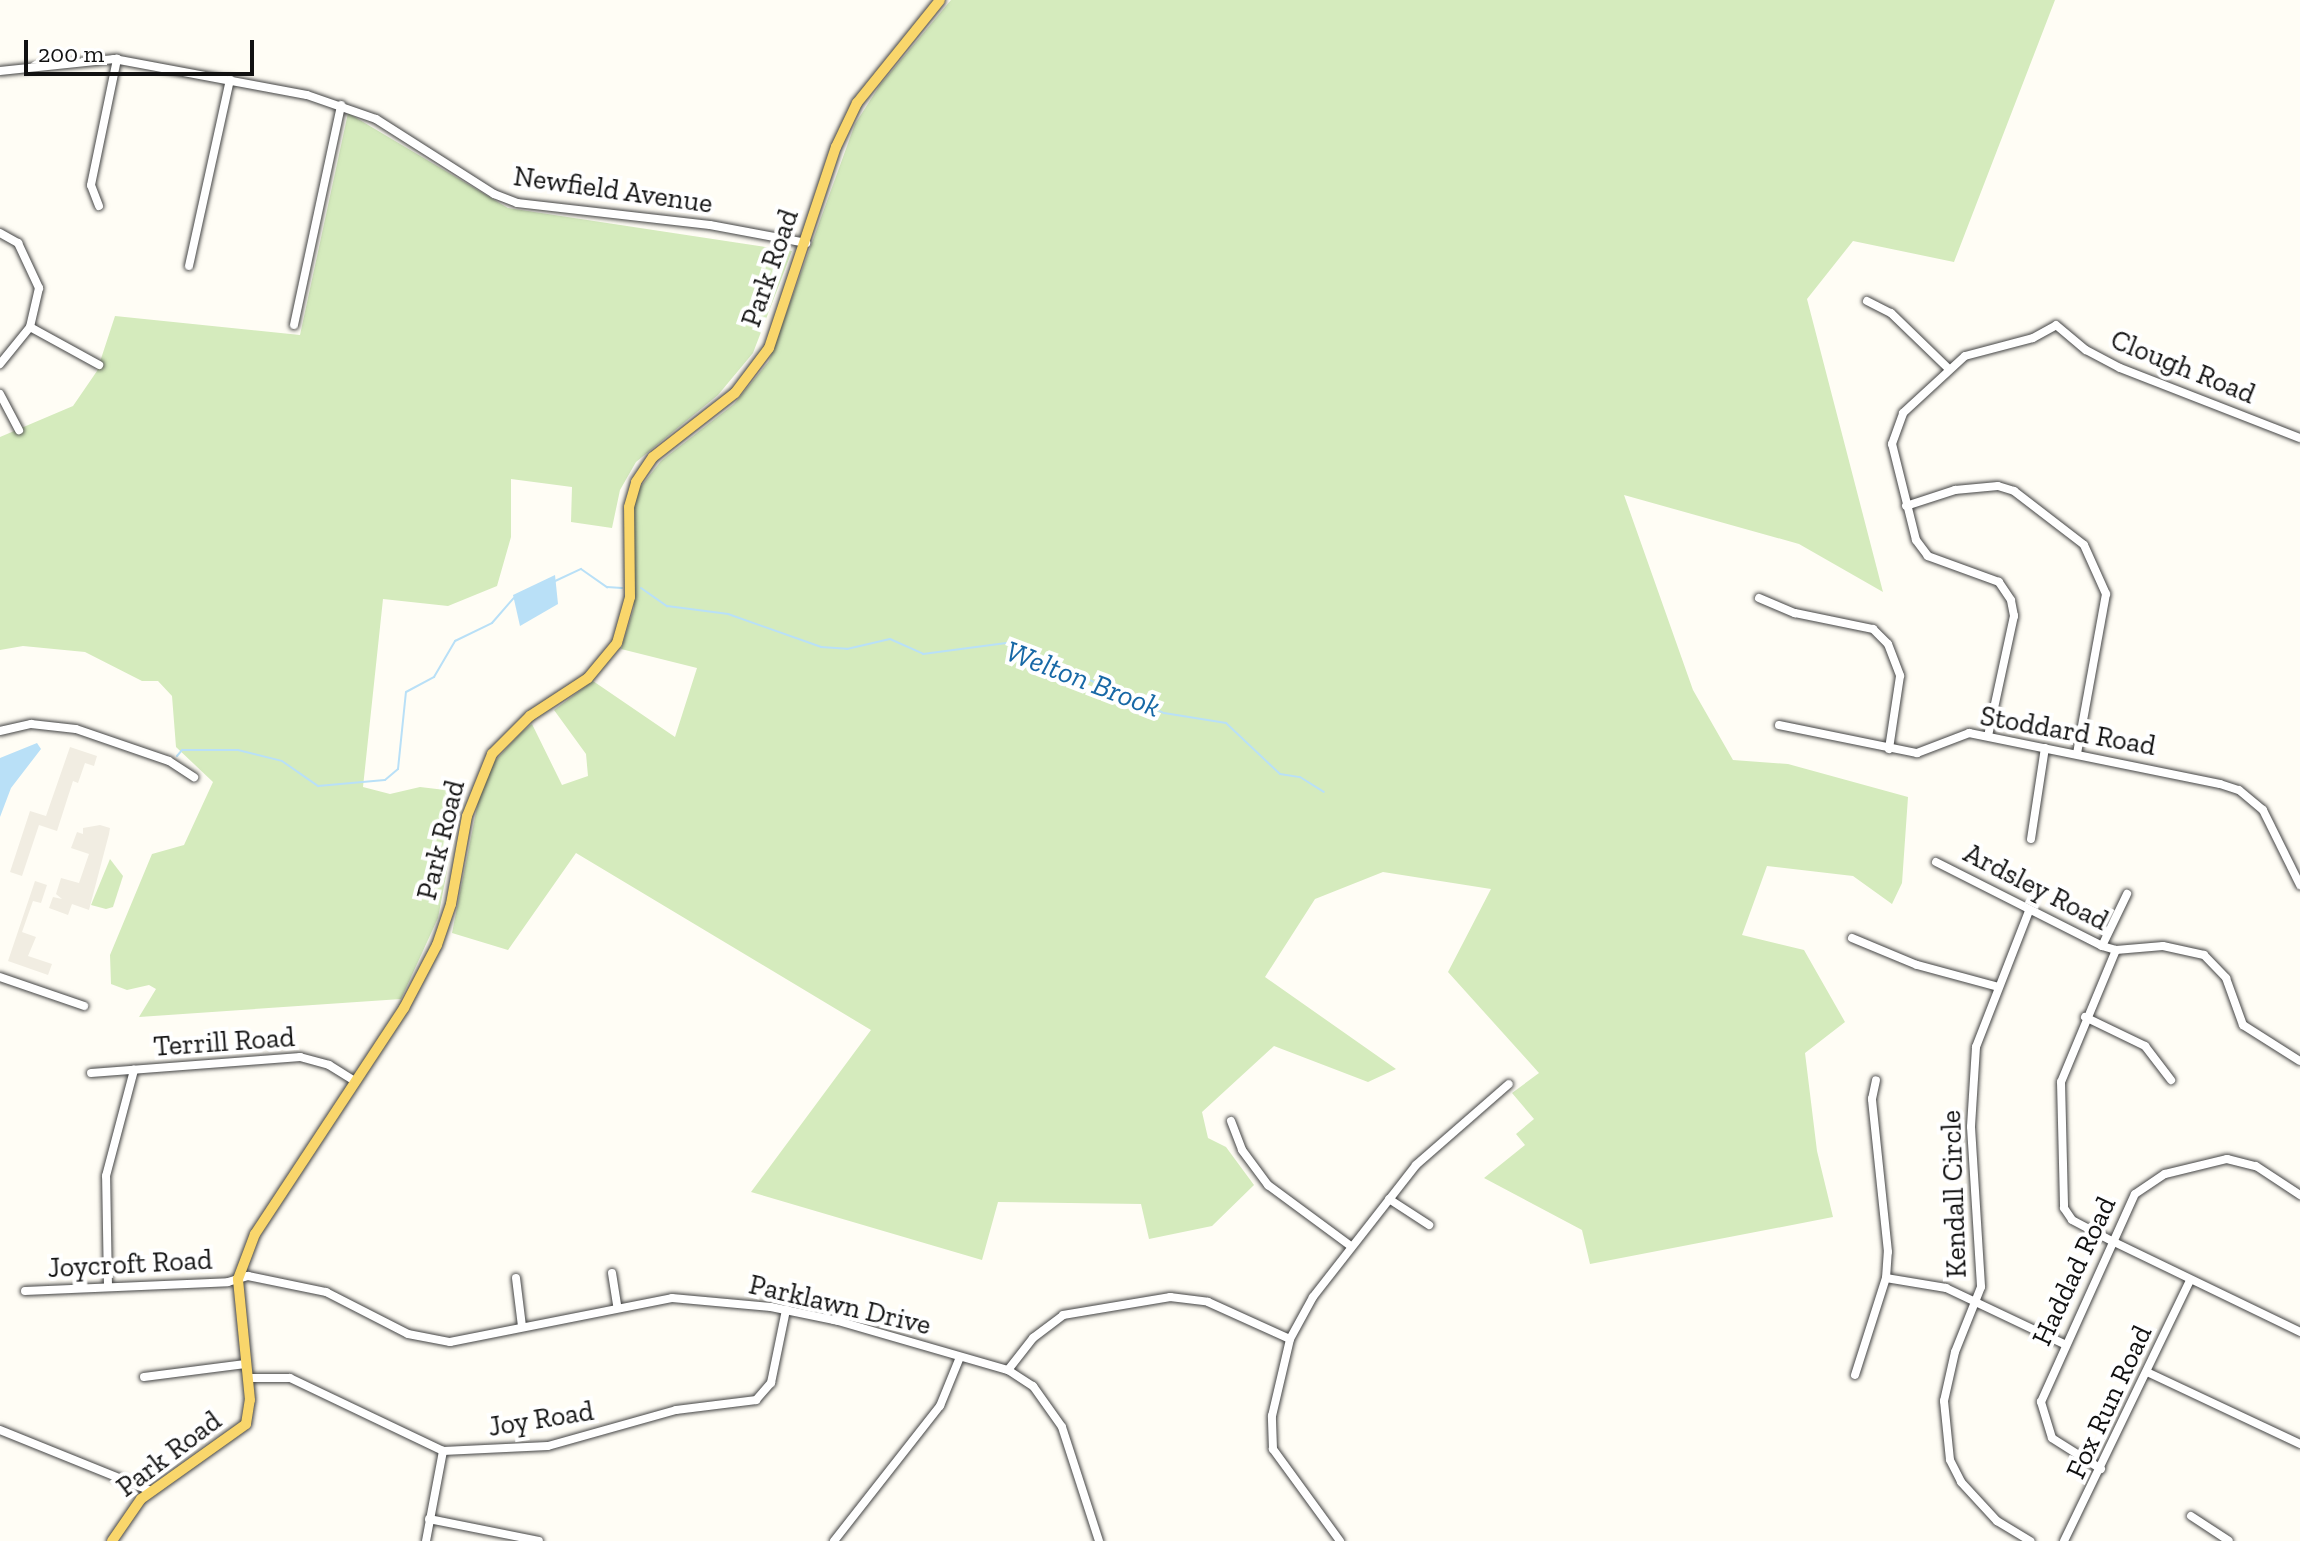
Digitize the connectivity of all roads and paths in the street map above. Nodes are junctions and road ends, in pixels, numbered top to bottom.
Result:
1 (940, 0) edge
2 (117, 59) junction
3 (0, 71) edge
4 (230, 79) junction
5 (341, 105) junction
6 (99, 206) dead end
7 (0, 233) edge
8 (806, 243) junction
9 (189, 266) dead end
10 (1867, 301) dead end
11 (294, 325) dead end
12 (30, 327) junction
13 (0, 364) edge
14 (99, 365) dead end
15 (1949, 369) junction
16 (0, 394) edge
17 (19, 430) dead end
18 (2300, 438) edge
19 (1906, 506) junction
20 (1759, 598) dead end
21 (1779, 725) dead end
22 (0, 731) edge
23 (1988, 736) junction
24 (2045, 748) junction
25 (1889, 749) junction
26 (2077, 753) junction
27 (194, 777) dead end
28 (2031, 839) dead end
29 (1936, 862) dead end
30 (2300, 885) edge
31 (2127, 894) dead end
32 (2029, 911) junction
33 (1852, 938) dead end
34 (2102, 946) junction
35 (2116, 950) junction
36 (0, 977) edge
37 (1995, 986) junction
38 (84, 1006) dead end
39 (2085, 1017) junction
40 (2300, 1047) edge
41 (2297, 1059) edge
42 (134, 1070) junction
43 (91, 1073) dead end
44 (1876, 1080) dead end
45 (2171, 1080) dead end
46 (355, 1081) junction
47 (1509, 1084) dead end
48 (1231, 1121) dead end
49 (2300, 1195) edge
50 (1389, 1199) junction
51 (1429, 1225) dead end
52 (2112, 1241) junction
53 (1352, 1247) junction
54 (612, 1273) dead end
55 (516, 1278) dead end
56 (1886, 1278) junction
57 (238, 1279) junction
58 (2190, 1280) junction
59 (108, 1286) junction
60 (25, 1291) dead end
61 (1977, 1300) junction
62 (617, 1306) junction
63 (786, 1310) junction
64 (522, 1326) junction
65 (2300, 1332) edge
66 (1290, 1339) junction
67 (2064, 1344) junction
68 (960, 1357) junction
69 (245, 1364) junction
70 (1008, 1370) junction
71 (2147, 1372) junction
72 (1855, 1375) dead end
73 (144, 1377) dead end
74 (248, 1378) junction
75 (0, 1430) edge
76 (2300, 1444) edge
77 (443, 1451) junction
78 (2101, 1469) junction
79 (151, 1491) junction
80 (2191, 1516) dead end
81 (429, 1519) junction
82 (112, 1541) edge
83 (426, 1541) edge
84 (539, 1541) edge
85 (834, 1541) edge
86 (1099, 1541) edge
87 (1340, 1541) edge
88 (2030, 1541) edge
89 (2064, 1541) edge
90 (2229, 1541) edge

1 - 8 main road, Park Road
2 - 3 street, Newfield Avenue
2 - 4 street, Newfield Avenue
2 - 6 street
4 - 5 street, Newfield Avenue
4 - 9 street
5 - 8 street, Newfield Avenue
5 - 11 street
7 - 12 street
8 - 46 main road, Park Road
10 - 15 street
12 - 13 street
12 - 14 street
15 - 18 street, Clough Road
15 - 19 street
16 - 17 street
19 - 23 street
19 - 26 street
20 - 25 street
21 - 25 street, Stoddard Road
22 - 27 street
23 - 24 street, Stoddard Road
23 - 25 street, Stoddard Road
24 - 26 street, Stoddard Road
24 - 28 street
26 - 30 street, Stoddard Road
29 - 32 street, Ardsley Road
31 - 34 street
32 - 34 street, Ardsley Road
32 - 37 street, Kendall Circle
33 - 37 street
34 - 35 street, Ardsley Road
35 - 39 street
35 - 41 street, Ardsley Road
36 - 38 street
37 - 61 street, Kendall Circle
39 - 45 street
39 - 52 street
40 - 41 street
42 - 43 street, Terrill Road
42 - 46 street, Terrill Road
42 - 59 street
44 - 56 street
46 - 57 main road, Park Road
47 - 50 street
48 - 53 street
49 - 52 street, Haddad Road
50 - 51 street
50 - 53 street
52 - 58 street
52 - 67 street, Haddad Road
53 - 66 street
54 - 62 street
55 - 64 street
56 - 61 street
56 - 72 street
57 - 59 street, Joycroft Road
57 - 64 street, Parklawn Drive
57 - 69 main road, Park Road
58 - 65 street
58 - 71 street, Fox Run Road
59 - 60 street, Joycroft Road
61 - 67 street
61 - 88 street, Kendall Circle
62 - 63 street, Parklawn Drive
62 - 64 street, Parklawn Drive
63 - 68 street, Parklawn Drive
63 - 77 street, Joy Road
66 - 70 street
66 - 87 street
67 - 78 street, Haddad Road
68 - 70 street, Parklawn Drive
68 - 85 street
69 - 73 street
69 - 74 main road, Park Road
70 - 86 street, Parklawn Drive
71 - 76 street
71 - 78 street, Fox Run Road
74 - 77 street, Joy Road
74 - 79 main road, Park Road
75 - 79 street
77 - 81 street
78 - 89 street, Fox Run Road
79 - 82 main road, Park Road
80 - 90 street
81 - 83 street
81 - 84 street

